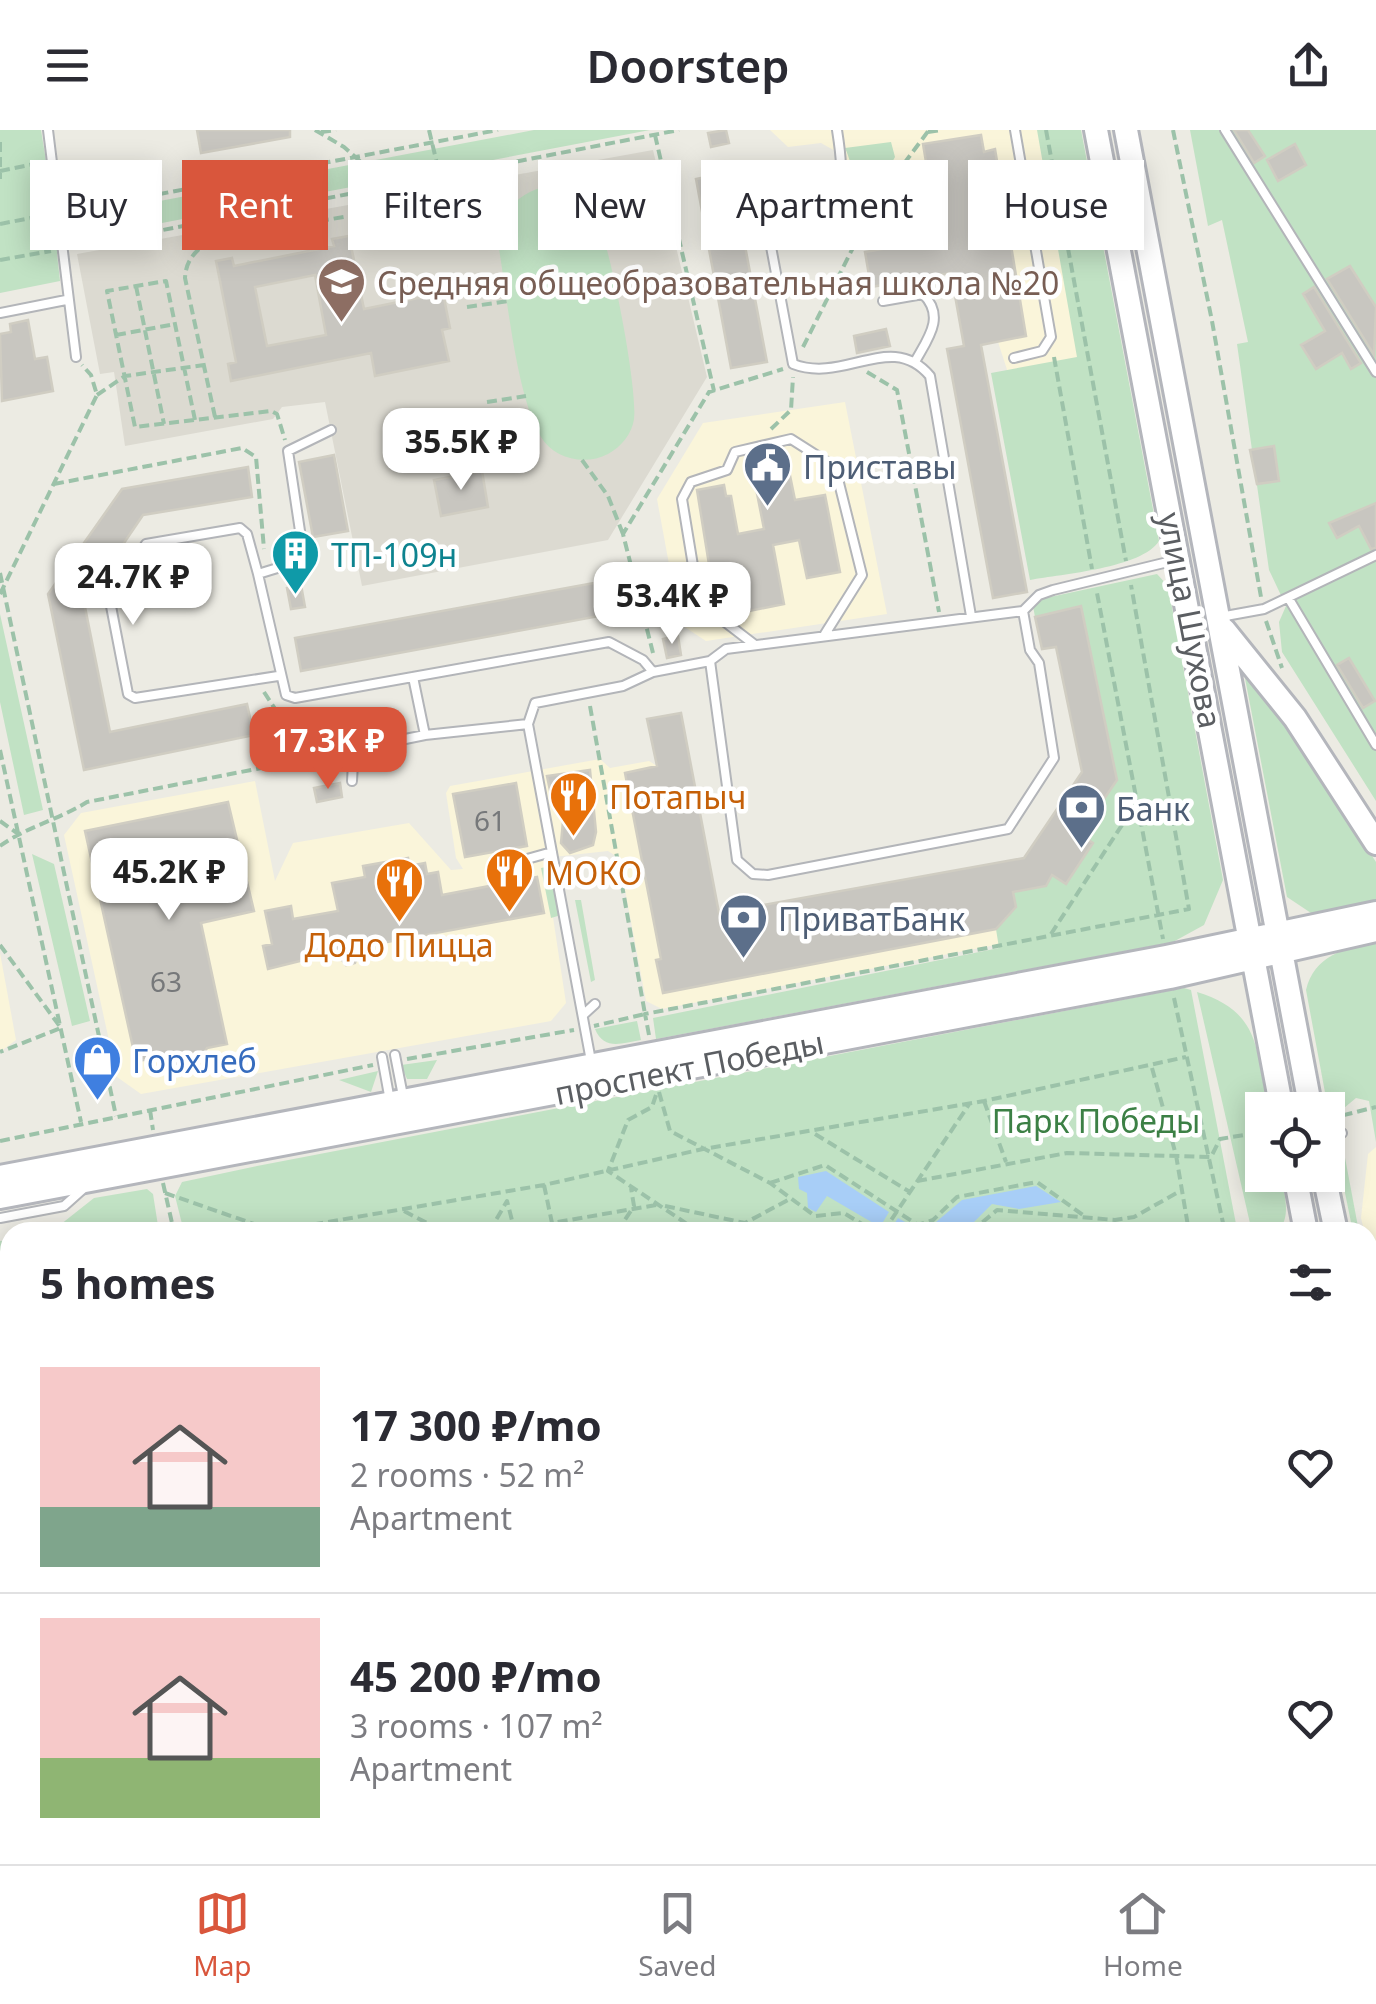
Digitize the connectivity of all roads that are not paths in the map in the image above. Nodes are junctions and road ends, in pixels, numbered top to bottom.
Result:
1 (48, 130) edge
2 (837, 130) edge
3 (1016, 130) edge
4 (1096, 130) edge
5 (1126, 130) edge
6 (1225, 130) edge
7 (66, 300) junction
8 (883, 301) dead end
9 (0, 314) edge
10 (76, 357) road end
11 (1014, 358) dead end
12 (916, 360) junction
13 (1376, 372) edge
14 (330, 430) dead end
15 (1209, 555) junction
16 (1376, 555) edge
17 (1180, 559) junction
18 (261, 573) junction
19 (1289, 599) junction
20 (1023, 610) junction
21 (971, 616) junction
22 (1192, 620) junction
23 (1220, 621) junction
24 (825, 634) junction
25 (755, 645) junction
26 (710, 662) junction
27 (653, 672) junction
28 (278, 676) junction
29 (413, 678) junction
30 (528, 724) junction
31 (424, 734) junction
32 (1376, 745) edge
33 (352, 780) dead end
34 (1376, 842) edge
35 (552, 852) junction
36 (527, 859) dead end
37 (1376, 913) edge
38 (1376, 930) edge
39 (1280, 942) junction
40 (1252, 948) junction
41 (1168, 967) junction
42 (596, 1004) dead end
43 (582, 1015) junction
44 (395, 1058) road end
45 (382, 1060) road end
46 (592, 1066) junction
47 (1279, 1092) edge
48 (1308, 1092) edge
49 (397, 1102) junction
50 (0, 1176) edge
51 (94, 1180) junction
52 (1298, 1192) edge
53 (1328, 1192) edge
54 (0, 1197) edge
55 (0, 1218) edge
56 (1304, 1222) edge
57 (1334, 1222) edge

1 - 7 lane
2 - 12 lane
3 - 11 lane
4 - 17 main road, улица Шухова
5 - 15 main road, улица Шухова
6 - 13 lane
7 - 9 lane
7 - 10 lane
8 - 12 lane
12 - 21 lane
14 - 18 lane
15 - 17 main road
15 - 23 main road, улица Шухова
16 - 19 lane
17 - 20 lane
17 - 22 main road, улица Шухова
18 - 28 lane
18 - 28 lane
19 - 23 lane
19 - 32 lane
20 - 21 lane
20 - 26 lane
21 - 24 lane
22 - 23 main road
22 - 40 main road, улица Шухова
23 - 34 main road
23 - 39 main road, улица Шухова
24 - 25 lane
24 - 25 lane
25 - 26 lane
26 - 27 lane
27 - 29 lane
27 - 30 lane
28 - 29 lane
29 - 31 lane
30 - 31 lane
30 - 35 lane
31 - 33 lane
35 - 36 lane
35 - 43 lane
37 - 39 main road, проспект Победы
38 - 39 main road, проспект Победы
39 - 40 main road, проспект Победы
39 - 48 main road, улица Шухова
40 - 41 main road, проспект Победы
40 - 47 main road, улица Шухова
41 - 46 main road, проспект Победы
41 - 51 main road, проспект Победы
42 - 43 lane
43 - 46 lane
44 - 49 lane
45 - 49 lane
46 - 49 main road, проспект Победы
49 - 50 main road, проспект Победы
51 - 54 main road, проспект Победы
51 - 55 lane
52 - 56 main road
53 - 57 main road

